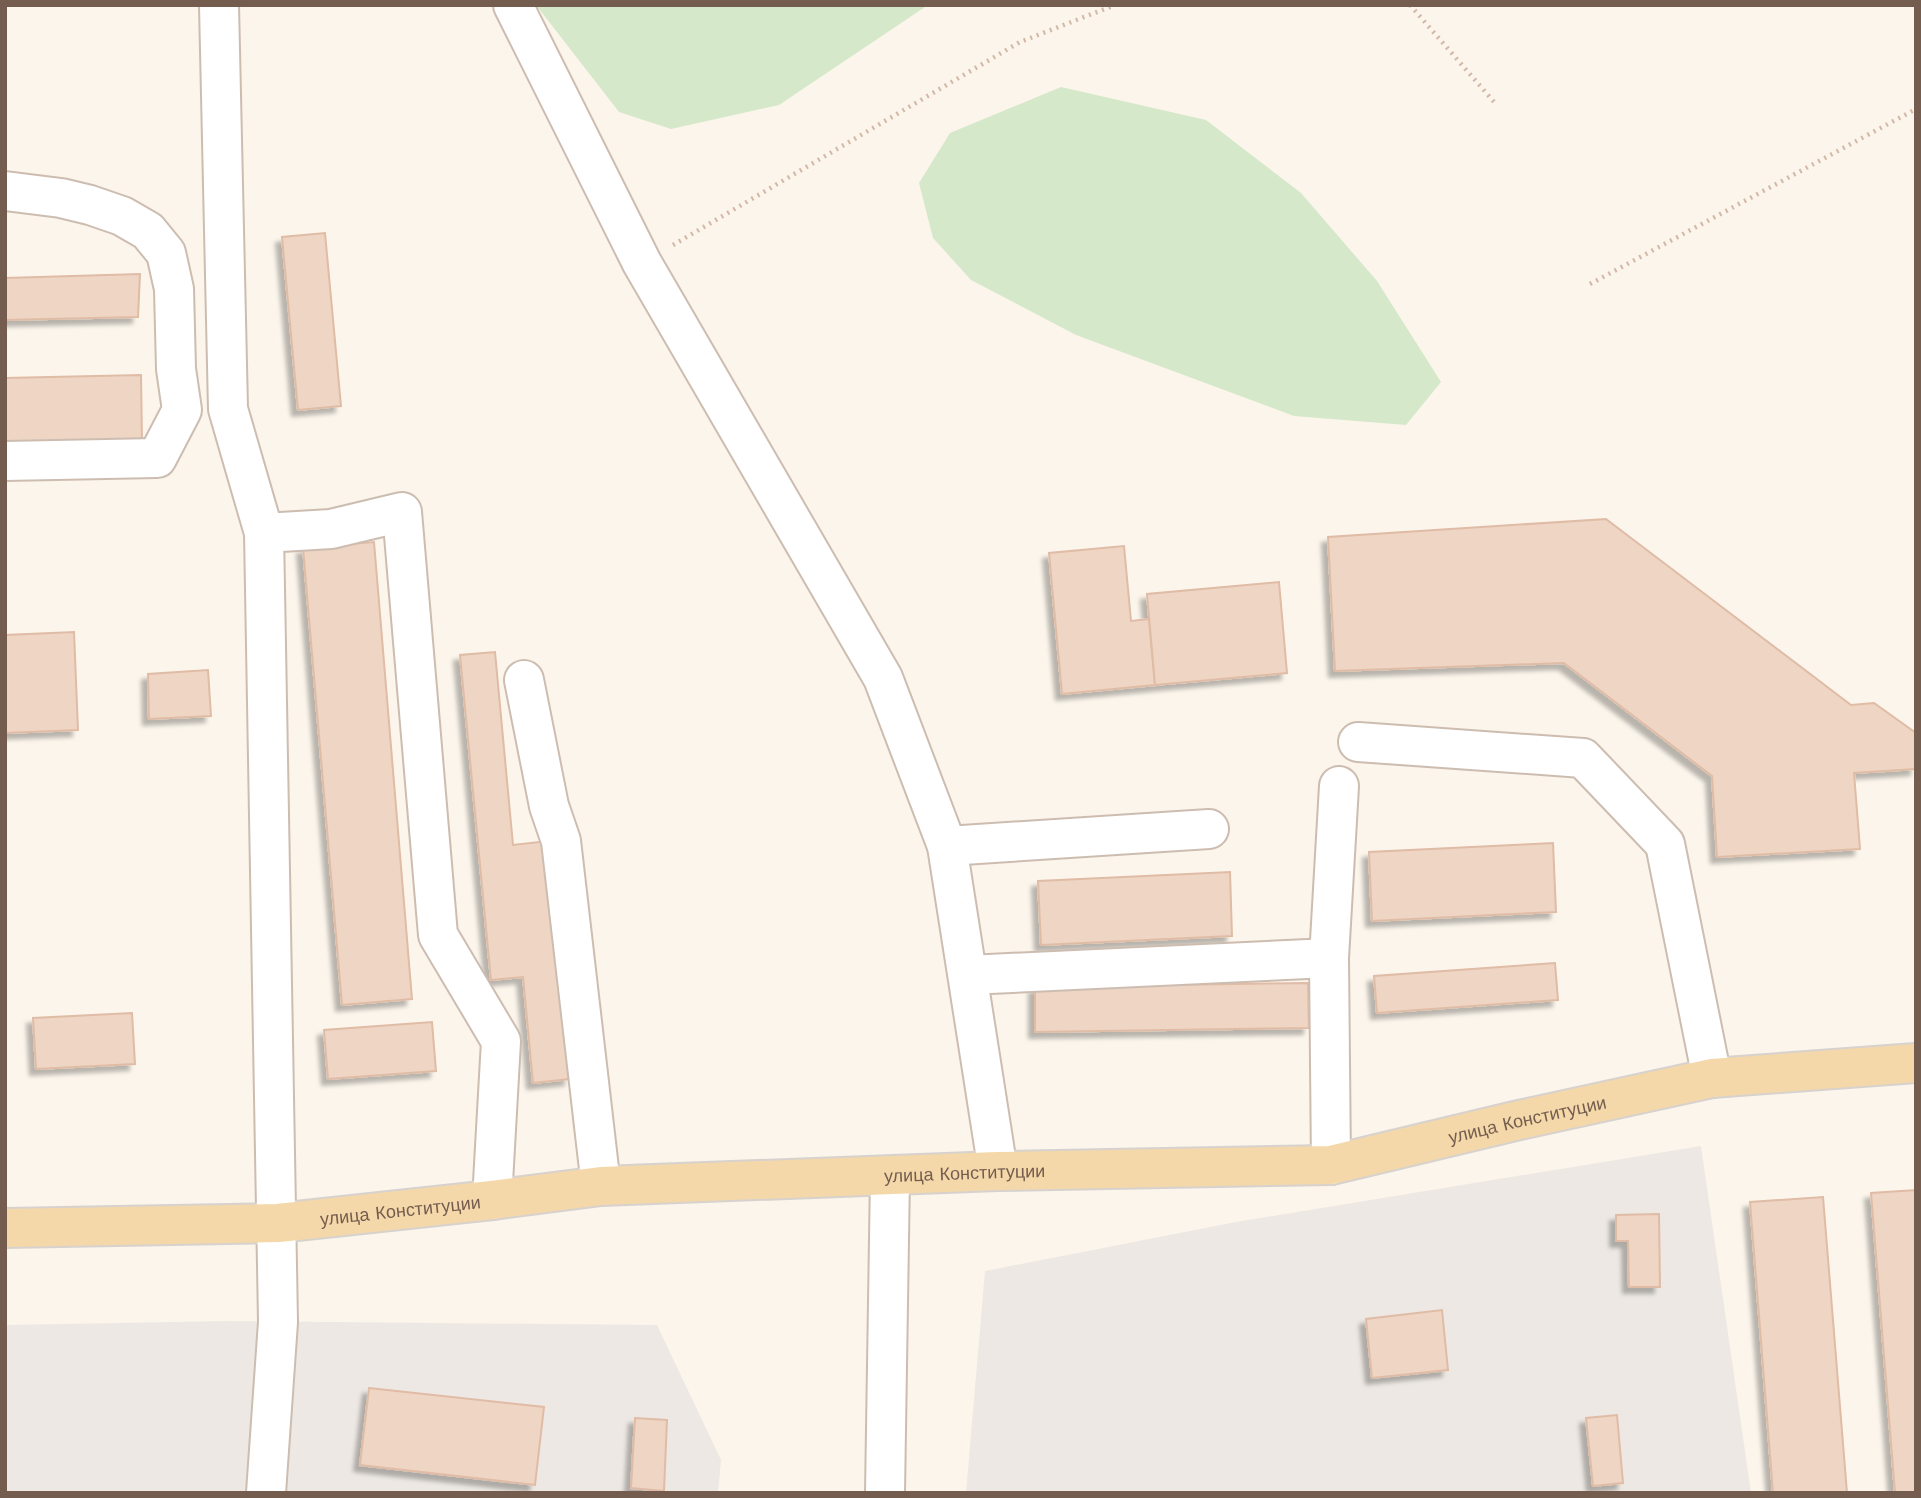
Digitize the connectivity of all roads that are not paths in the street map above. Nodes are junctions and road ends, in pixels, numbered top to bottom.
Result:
1 (219, 5) edge
2 (513, 5) edge
3 (5, 191) edge
4 (228, 408) junction
5 (182, 410) junction
6 (5, 461) edge
7 (264, 533) junction
8 (524, 680) dead end
9 (1358, 742) dead end
10 (1339, 786) dead end
11 (1209, 829) dead end
12 (947, 846) junction
13 (1329, 958) junction
14 (968, 975) junction
15 (1916, 1063) edge
16 (1712, 1078) junction
17 (1331, 1165) junction
18 (998, 1171) junction
19 (890, 1176) junction
20 (601, 1185) junction
21 (492, 1200) junction
22 (278, 1223) junction
23 (5, 1228) edge
24 (266, 1493) edge
25 (885, 1493) edge

1 - 4 street
2 - 12 street
3 - 5 street
4 - 5 street
4 - 7 street
5 - 6 street
7 - 21 street
7 - 22 street
8 - 20 street
9 - 16 street
10 - 13 street
11 - 12 street
12 - 14 street
13 - 14 street
13 - 17 street
14 - 18 street
15 - 16 main road, улица Конституции
16 - 17 main road, улица Конституции
17 - 18 main road, улица Конституции
18 - 19 main road, улица Конституции
19 - 20 main road, улица Конституции
19 - 25 street
20 - 21 main road, улица Конституции
21 - 22 main road, улица Конституции
22 - 23 main road, улица Конституции
22 - 24 street

